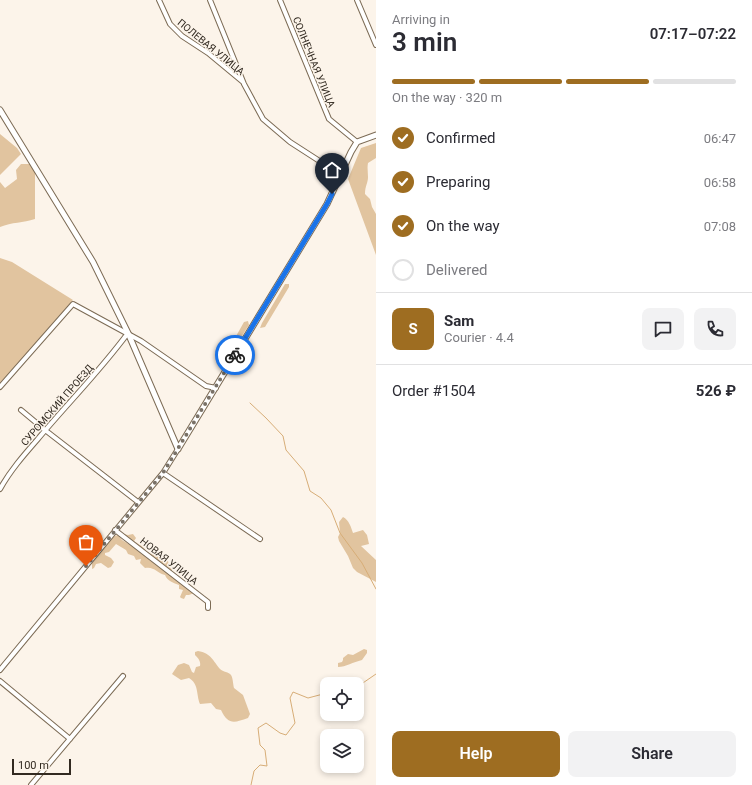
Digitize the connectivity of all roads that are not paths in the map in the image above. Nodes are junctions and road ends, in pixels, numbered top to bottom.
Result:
1 (159, 0) edge
2 (210, 0) edge
3 (280, 0) edge
4 (357, 0) edge
5 (376, 45) edge
6 (244, 84) junction
7 (0, 110) edge
8 (376, 135) edge
9 (357, 142) junction
10 (344, 170) junction
11 (128, 333) junction
12 (0, 387) edge
13 (216, 388) junction
14 (21, 410) dead end
15 (45, 430) junction
16 (178, 449) junction
17 (163, 473) junction
18 (0, 489) edge
19 (138, 502) junction
20 (115, 530) junction
21 (260, 538) dead end
22 (208, 608) dead end
23 (0, 670) edge
24 (123, 676) dead end
25 (0, 681) edge
26 (70, 739) junction
27 (31, 785) edge

1 - 6 street, ПОЛЕВАЯ УЛИЦА
2 - 6 street
3 - 9 street, СОЛНЕЧНАЯ УЛИЦА
4 - 5 street
6 - 10 street
7 - 11 street
8 - 9 street
9 - 10 street
10 - 13 street
11 - 12 street
11 - 13 street
11 - 15 street, СУРОМСКИЙ ПРОЕЗД
11 - 16 street
13 - 16 street
14 - 15 street
15 - 18 street, СУРОМСКИЙ ПРОЕЗД
15 - 19 street
16 - 17 street
17 - 19 street
17 - 21 street
19 - 20 street
20 - 22 street, НОВАЯ УЛИЦА
20 - 23 street
24 - 26 street
25 - 26 street
26 - 27 street

